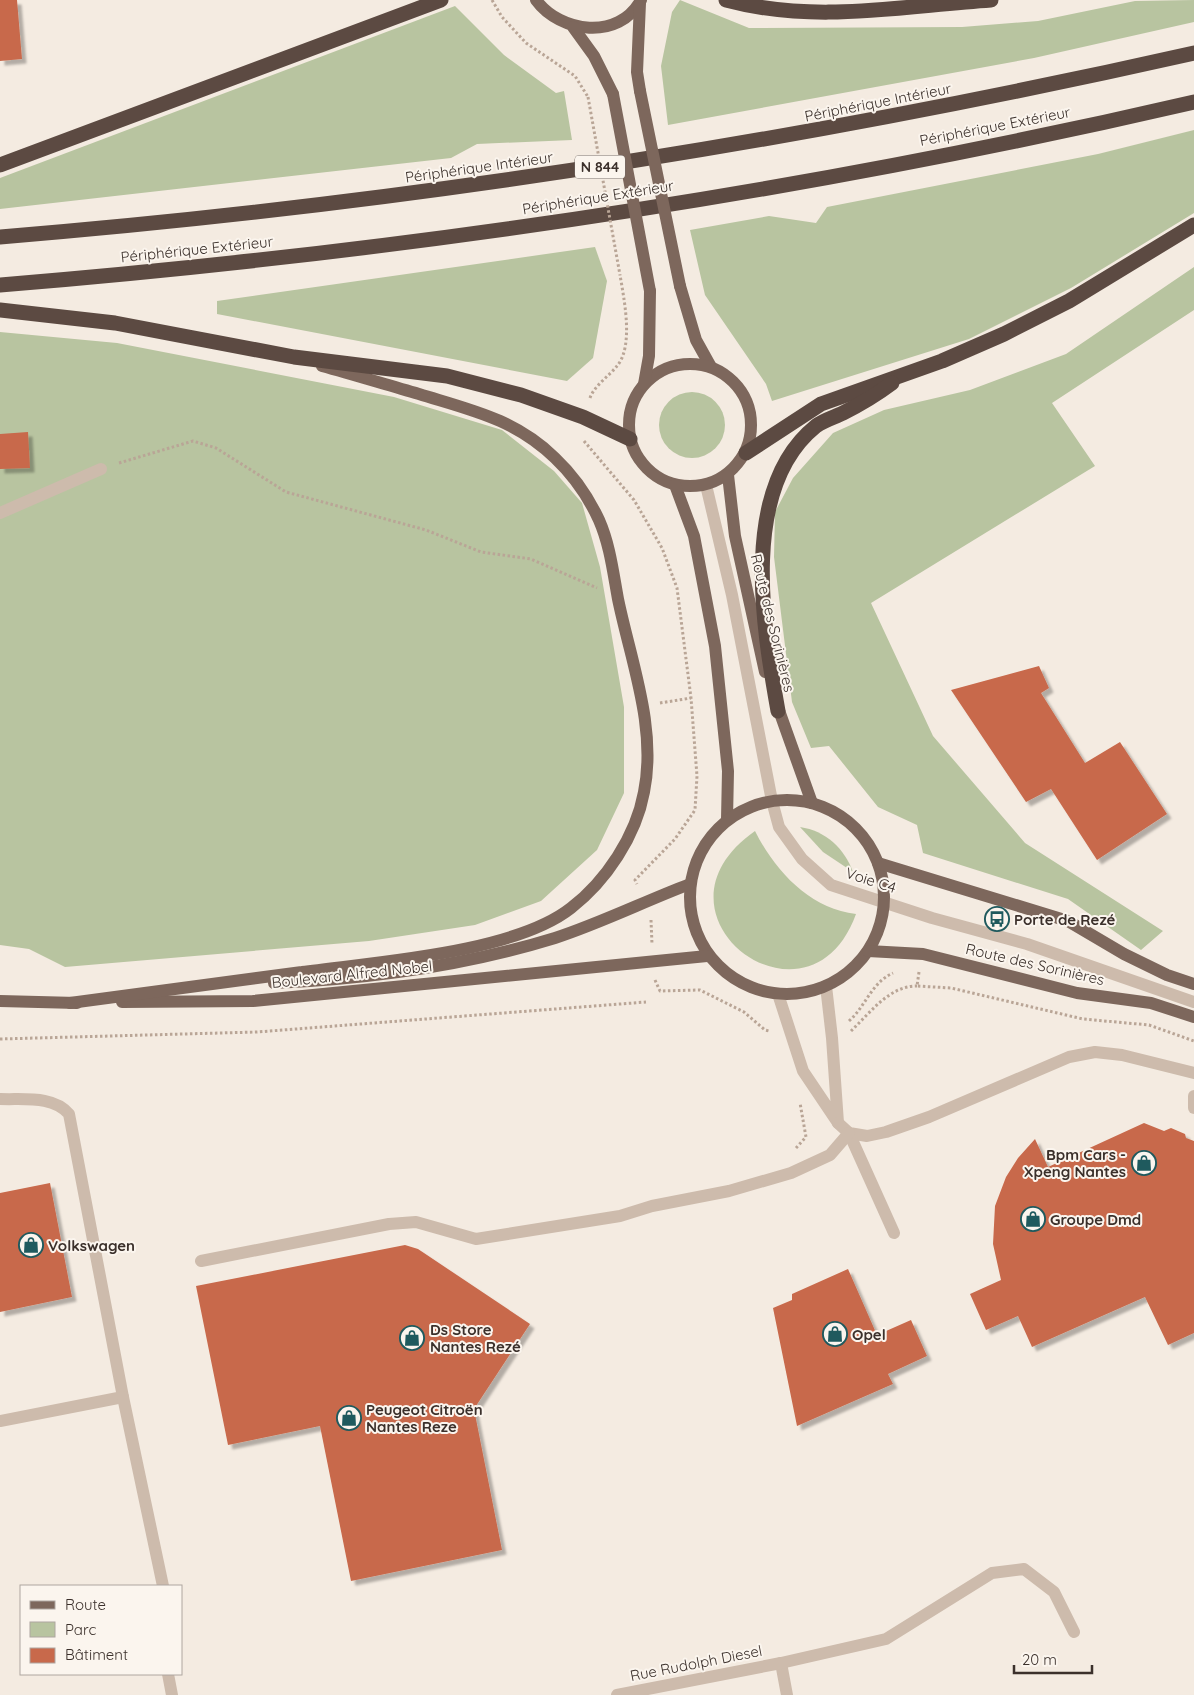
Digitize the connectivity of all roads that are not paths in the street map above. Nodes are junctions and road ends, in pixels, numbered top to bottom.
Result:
1 (441, 0) edge
2 (536, 0) edge
3 (726, 0) edge
4 (991, 0) edge
5 (962, 1) edge
6 (640, 2) edge
7 (573, 27) junction
8 (1194, 54) edge
9 (1194, 102) edge
10 (0, 165) edge
11 (1194, 225) edge
12 (0, 237) edge
13 (0, 285) edge
14 (0, 310) edge
15 (294, 357) junction
16 (711, 367) junction
17 (899, 377) junction
18 (644, 384) junction
19 (630, 439) junction
20 (746, 452) junction
21 (101, 469) road end
22 (728, 475) junction
23 (675, 485) junction
24 (706, 485) junction
25 (0, 513) edge
26 (778, 711) junction
27 (772, 801) junction
28 (812, 804) junction
29 (727, 819) junction
30 (878, 863) junction
31 (690, 884) junction
32 (884, 902) junction
33 (868, 951) junction
34 (707, 956) junction
35 (1194, 984) edge
36 (189, 986) junction
37 (826, 986) junction
38 (778, 994) junction
39 (0, 1001) edge
40 (1194, 1002) edge
41 (70, 1003) junction
42 (1194, 1017) edge
43 (1194, 1073) edge
44 (1194, 1096) edge
45 (0, 1099) edge
46 (1194, 1108) edge
47 (838, 1123) junction
48 (849, 1132) junction
49 (894, 1234) dead end
50 (201, 1261) dead end
51 (123, 1397) junction
52 (0, 1421) edge
53 (163, 1585) edge
54 (1074, 1632) dead end
55 (781, 1663) junction
56 (168, 1675) edge
57 (172, 1695) edge
58 (618, 1695) edge
59 (788, 1695) edge

1 - 10 highway
2 - 7 main road
3 - 5 highway
4 - 5 highway
6 - 7 main road
6 - 16 main road, bridge
7 - 18 main road, bridge
8 - 12 highway, Périphérique Intérieur / N 844
9 - 13 highway, Périphérique Extérieur
11 - 17 highway
14 - 15 highway
15 - 19 highway
15 - 36 main road
16 - 18 main road
16 - 20 main road
17 - 20 highway
17 - 26 highway
18 - 19 main road
19 - 23 main road
20 - 22 main road
21 - 25 street
22 - 24 main road
22 - 26 main road, Route des Sorinières
23 - 24 main road
23 - 29 main road
24 - 27 street, Voie C4
26 - 28 main road, Route des Sorinières
27 - 28 main road
27 - 29 main road
27 - 32 street, Voie C4
28 - 30 main road
29 - 31 main road
30 - 32 main road
30 - 35 main road
31 - 34 main road
31 - 36 main road, Boulevard Alfred Nobel
32 - 33 main road
32 - 40 street, Voie C4
33 - 37 main road
33 - 42 main road, Route des Sorinières
34 - 38 main road
34 - 41 main road, Boulevard Alfred Nobel
36 - 41 main road
37 - 38 main road
37 - 47 street
38 - 47 street
39 - 41 main road, Boulevard Alfred Nobel
43 - 48 street
44 - 46 street
45 - 51 street
47 - 48 street
48 - 49 street
48 - 50 street
51 - 52 street
51 - 53 street
54 - 55 street, Rue Rudolph Diesel
55 - 58 street, Rue Rudolph Diesel
55 - 59 street, Rue Rudolph Diesel
56 - 57 street

